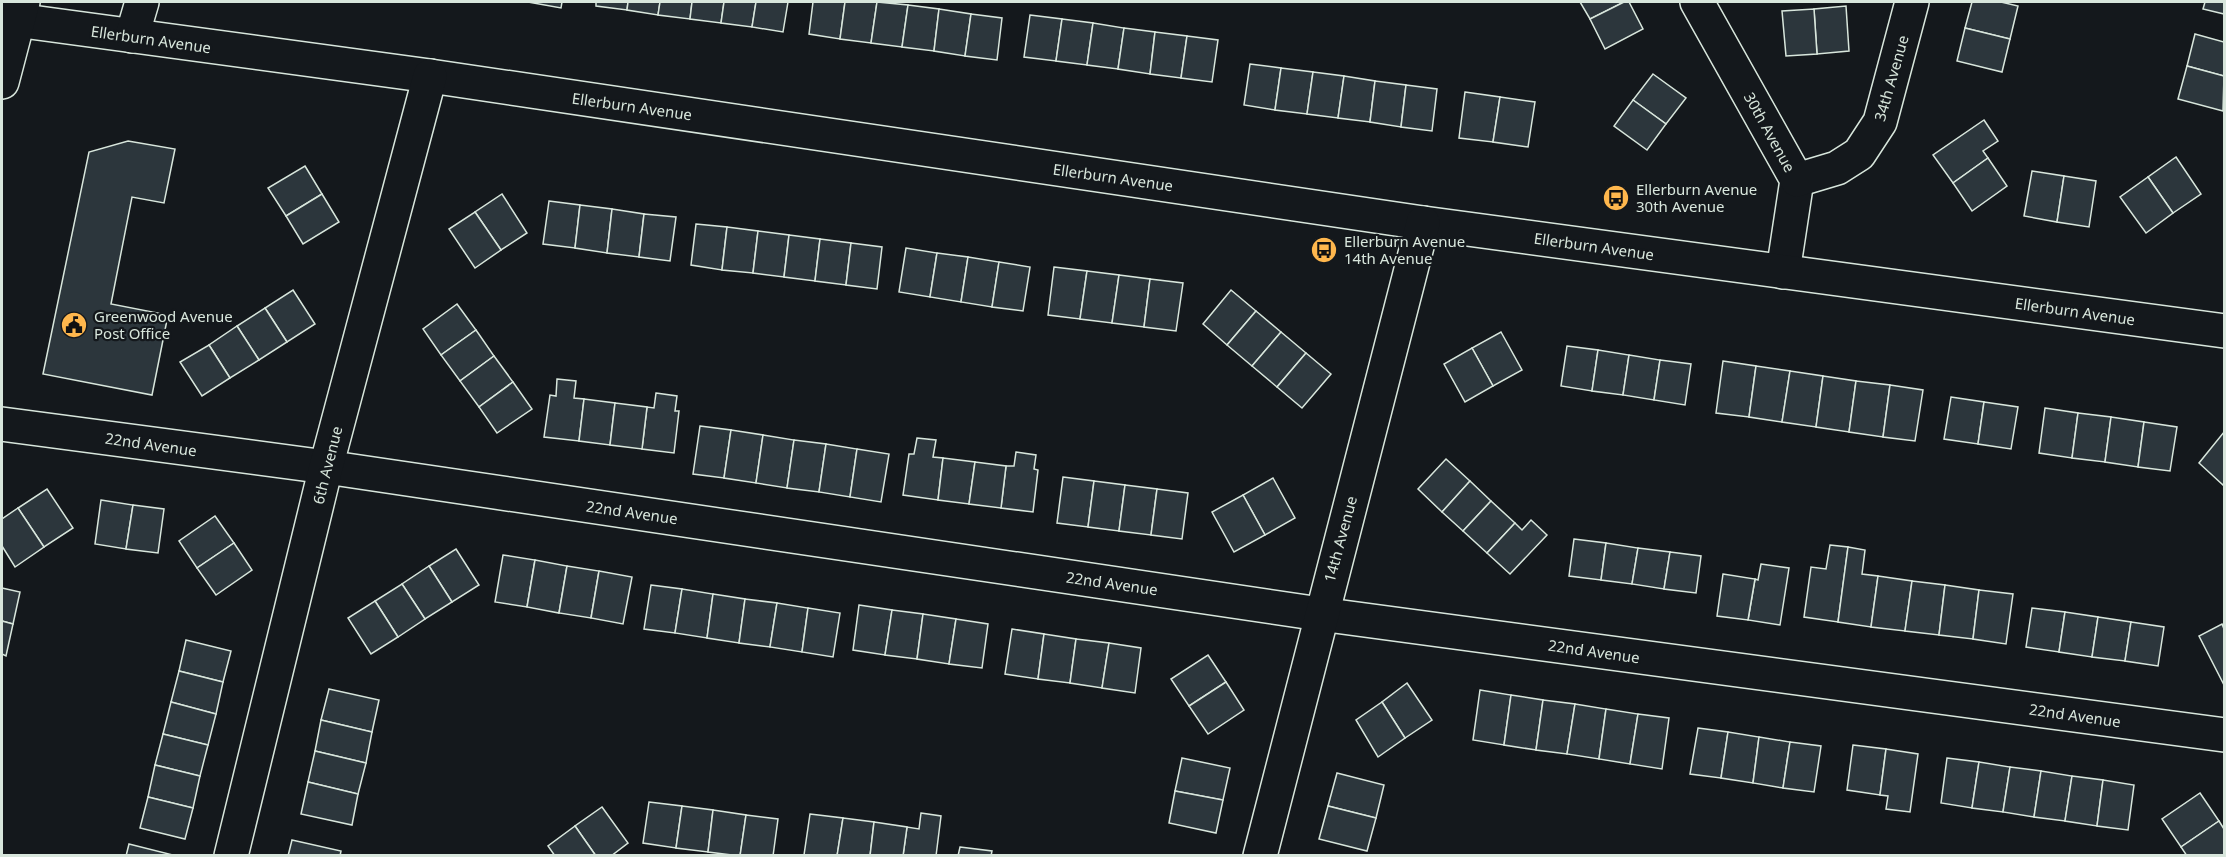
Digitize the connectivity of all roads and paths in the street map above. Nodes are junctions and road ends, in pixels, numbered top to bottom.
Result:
1 (142, 2) edge
2 (1697, 2) edge
3 (1912, 2) edge
4 (14, 13) edge
5 (132, 36) junction
6 (430, 76) junction
7 (2, 82) edge
8 (1797, 180) junction
9 (1423, 223) junction
10 (1783, 272) junction
11 (2224, 329) edge
12 (2, 424) edge
13 (326, 467) junction
14 (1320, 614) junction
15 (2224, 735) edge
16 (231, 855) edge
17 (1260, 855) edge

1 - 5 street
2 - 8 street, 30th Avenue
3 - 8 street, 34th Avenue
4 - 5 street, Ellerburn Avenue
4 - 7 street
5 - 6 street, Ellerburn Avenue
6 - 9 street, Ellerburn Avenue
6 - 13 street, 6th Avenue
8 - 10 street, 30th Avenue
9 - 10 street, Ellerburn Avenue
9 - 14 street, 14th Avenue
10 - 11 street, Ellerburn Avenue
12 - 13 street, 22nd Avenue
13 - 14 street, 22nd Avenue
13 - 16 street, 6th Avenue
14 - 15 street, 22nd Avenue
14 - 17 street, 14th Avenue

